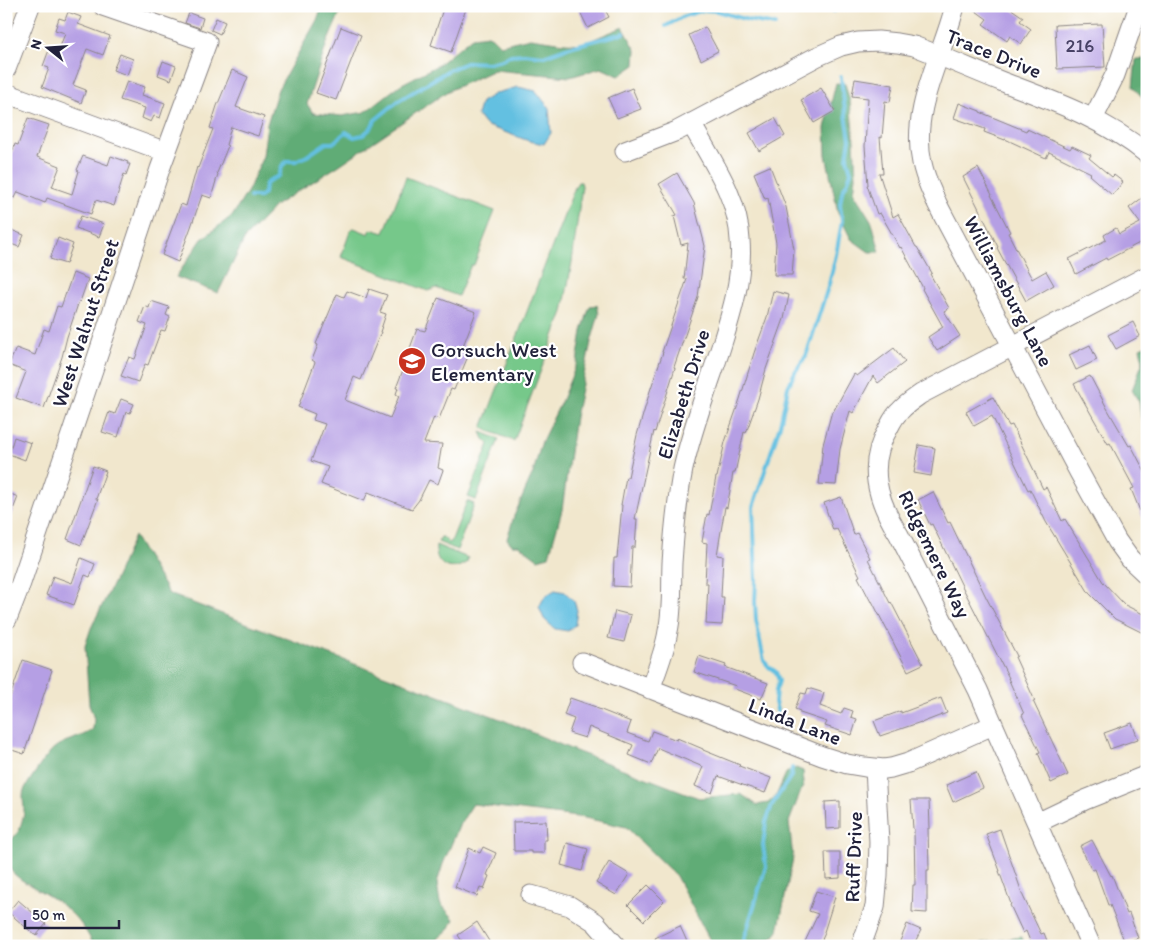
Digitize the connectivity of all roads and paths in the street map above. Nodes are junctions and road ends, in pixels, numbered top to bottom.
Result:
1 (30, 6) edge
2 (955, 6) edge
3 (1139, 6) edge
4 (108, 7) edge
5 (939, 55) junction
6 (6, 69) edge
7 (6, 93) edge
8 (1093, 119) junction
9 (691, 122) junction
10 (625, 150) dead end
11 (166, 152) junction
12 (1147, 154) edge
13 (1147, 276) edge
14 (1013, 347) junction
15 (1147, 575) edge
16 (7, 618) edge
17 (582, 662) dead end
18 (650, 688) junction
19 (994, 725) junction
20 (875, 768) junction
21 (1147, 775) edge
22 (1037, 823) junction
23 (531, 895) dead end
24 (616, 946) edge
25 (861, 946) edge
26 (1091, 946) edge

1 - 6 street
2 - 5 street, Williamsburg Lane
3 - 8 street
4 - 11 street, West Walnut Street
5 - 8 street, Trace Drive
5 - 9 street, Trace Drive
5 - 14 street, Williamsburg Lane
7 - 11 street
8 - 12 street, Trace Drive
9 - 10 street, Trace Drive
9 - 18 street, Elizabeth Drive
11 - 16 street, West Walnut Street
13 - 14 street, Ridgemere Way
14 - 15 street, Williamsburg Lane
14 - 19 street, Ridgemere Way
17 - 18 street, Linda Lane
18 - 20 street, Linda Lane
19 - 20 street, Linda Lane
19 - 22 street, Ridgemere Way
20 - 25 street, Ruff Drive
21 - 22 street
22 - 26 street, Ridgemere Way
23 - 24 street

